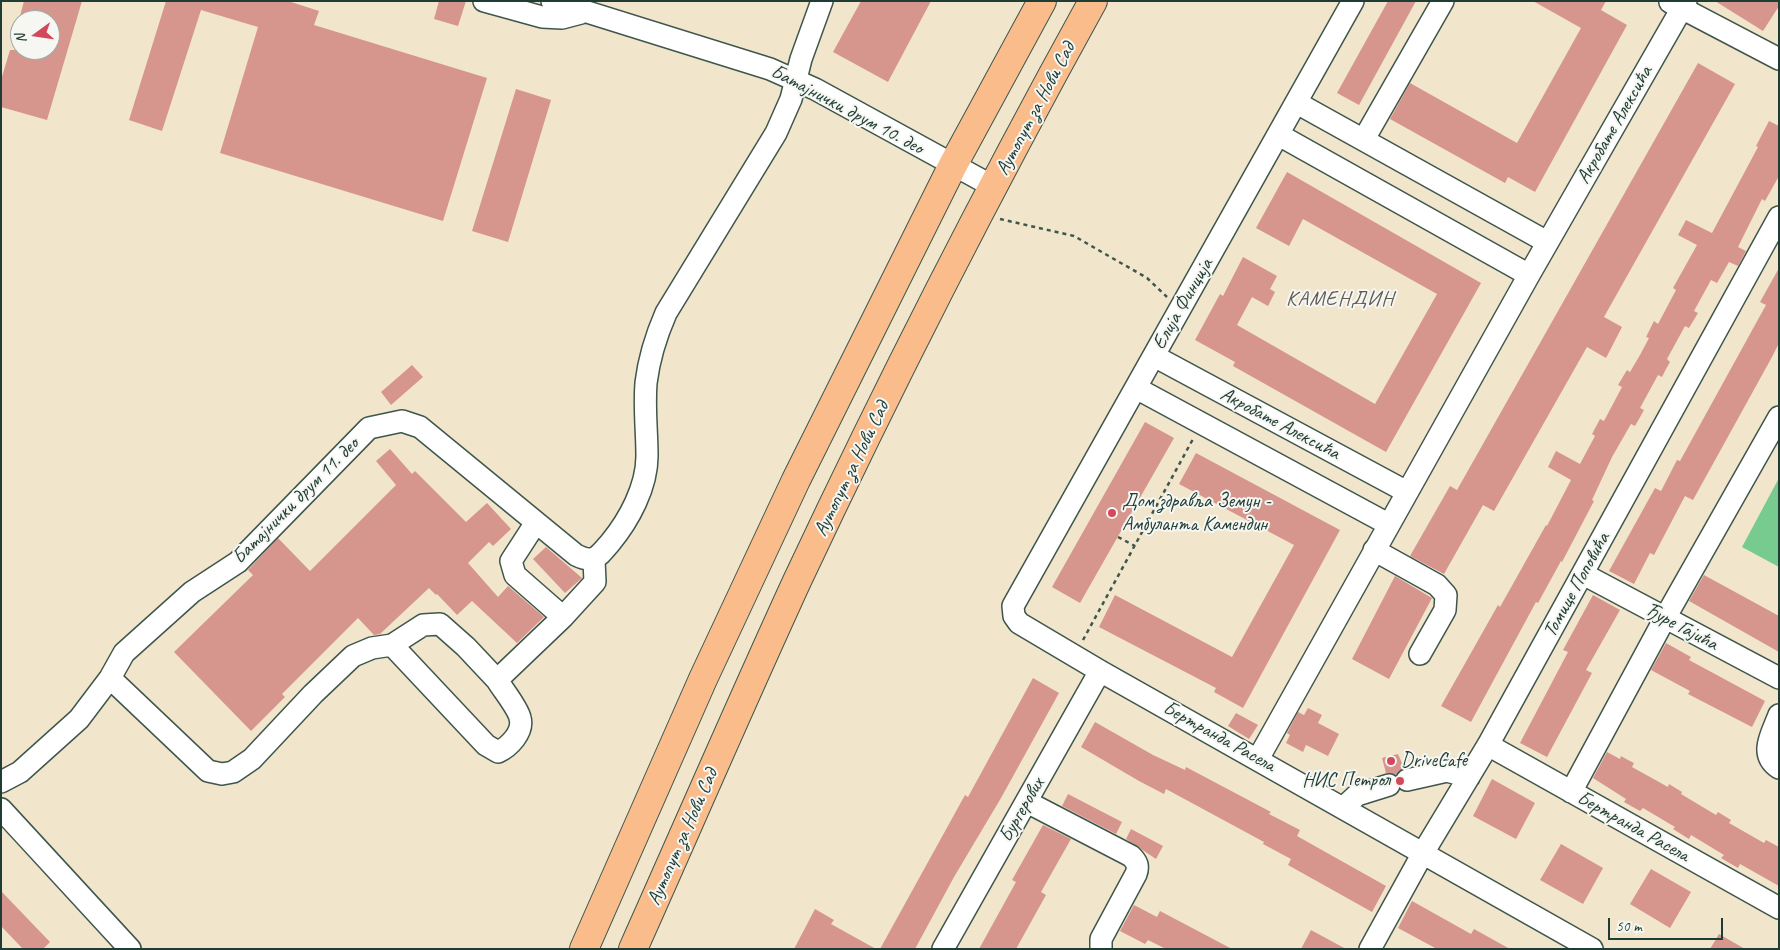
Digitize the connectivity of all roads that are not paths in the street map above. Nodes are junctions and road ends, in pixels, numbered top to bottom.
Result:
1 (484, 1) edge
2 (552, 1) edge
3 (822, 1) edge
4 (1042, 1) edge
5 (1093, 1) edge
6 (1353, 1) edge
7 (1443, 1) edge
8 (1679, 4) edge
9 (584, 12) junction
10 (1779, 58) edge
11 (796, 80) junction
12 (1297, 102) junction
13 (1279, 135) junction
14 (1364, 140) junction
15 (953, 165) junction
16 (994, 188) junction
17 (1779, 217) edge
18 (1548, 242) junction
19 (1529, 275) junction
20 (1154, 356) junction
21 (1136, 388) junction
22 (1779, 417) edge
23 (1407, 492) junction
24 (535, 524) junction
25 (1388, 524) junction
26 (1374, 550) junction
27 (594, 560) junction
28 (1583, 574) junction
29 (1013, 606) joint
30 (563, 617) junction
31 (1665, 618) junction
32 (392, 645) junction
33 (1420, 654) dead end
34 (1100, 671) junction
35 (110, 678) junction
36 (1779, 678) edge
37 (497, 680) junction
38 (1779, 715) edge
39 (1488, 745) junction
40 (1258, 759) junction
41 (1779, 768) edge
42 (1469, 777) junction
43 (1, 782) edge
44 (1572, 792) junction
45 (1027, 802) junction
46 (1344, 807) junction
47 (1, 809) edge
48 (1423, 853) junction
49 (1779, 908) edge
50 (130, 949) edge
51 (584, 949) edge
52 (633, 949) edge
53 (943, 949) edge
54 (1101, 949) edge
55 (1370, 949) edge
56 (1592, 949) edge

1 - 9 street
2 - 9 street, Батајнички друм 10. део
3 - 11 street
4 - 15 main road
5 - 16 main road, Аутопут за Нови Сад
6 - 12 street, Елија Финција
7 - 14 street
8 - 10 street
8 - 18 street, Акробате Алексића
9 - 11 street, Батајнички друм 10. део
11 - 15 street, Батајнички друм 10. део
11 - 27 street
12 - 13 street, Елија Финција
12 - 14 street
13 - 19 street
13 - 20 street, Елија Финција
14 - 18 street
15 - 16 street, Батајнички друм 10. део
15 - 51 main road
16 - 52 main road, Аутопут за Нови Сад
17 - 28 street, Томице Поповића
18 - 19 street, Акробате Алексића
19 - 23 street, Акробате Алексића
20 - 21 street, Елија Финција
20 - 23 street, Акробате Алексића
21 - 25 street, Акробате Алексића
21 - 29 street, Елија Финција
22 - 31 street
23 - 25 street, Акробате Алексића
24 - 27 street, Батајнички друм 11. део
24 - 30 street
24 - 35 street, Батајнички друм 11. део
25 - 26 street, Акробате Алексића
26 - 33 street
26 - 40 street, Акробате Алексића
27 - 30 street
28 - 31 street, Ђуре Гајића
28 - 39 street, Томице Поповића
29 - 34 street, Бертранда Расела
30 - 37 street
31 - 36 street, Ђуре Гајића
31 - 44 street
32 - 35 street
32 - 37 street
32 - 37 street
34 - 40 street, Бертранда Расела
34 - 45 street, Бургерових
35 - 43 street, Батајнички друм 11. део
38 - 41 street
39 - 42 street, Томице Поповића
39 - 44 street, Бертранда Расела
40 - 46 street, Бертранда Расела
42 - 46 street
42 - 48 street, Томице Поповића
44 - 49 street, Бертранда Расела
45 - 53 street, Бургерових
45 - 54 street
46 - 48 street, Бертранда Расела
47 - 50 street
48 - 55 street, Томице Поповића
48 - 56 street, Бертранда Расела

